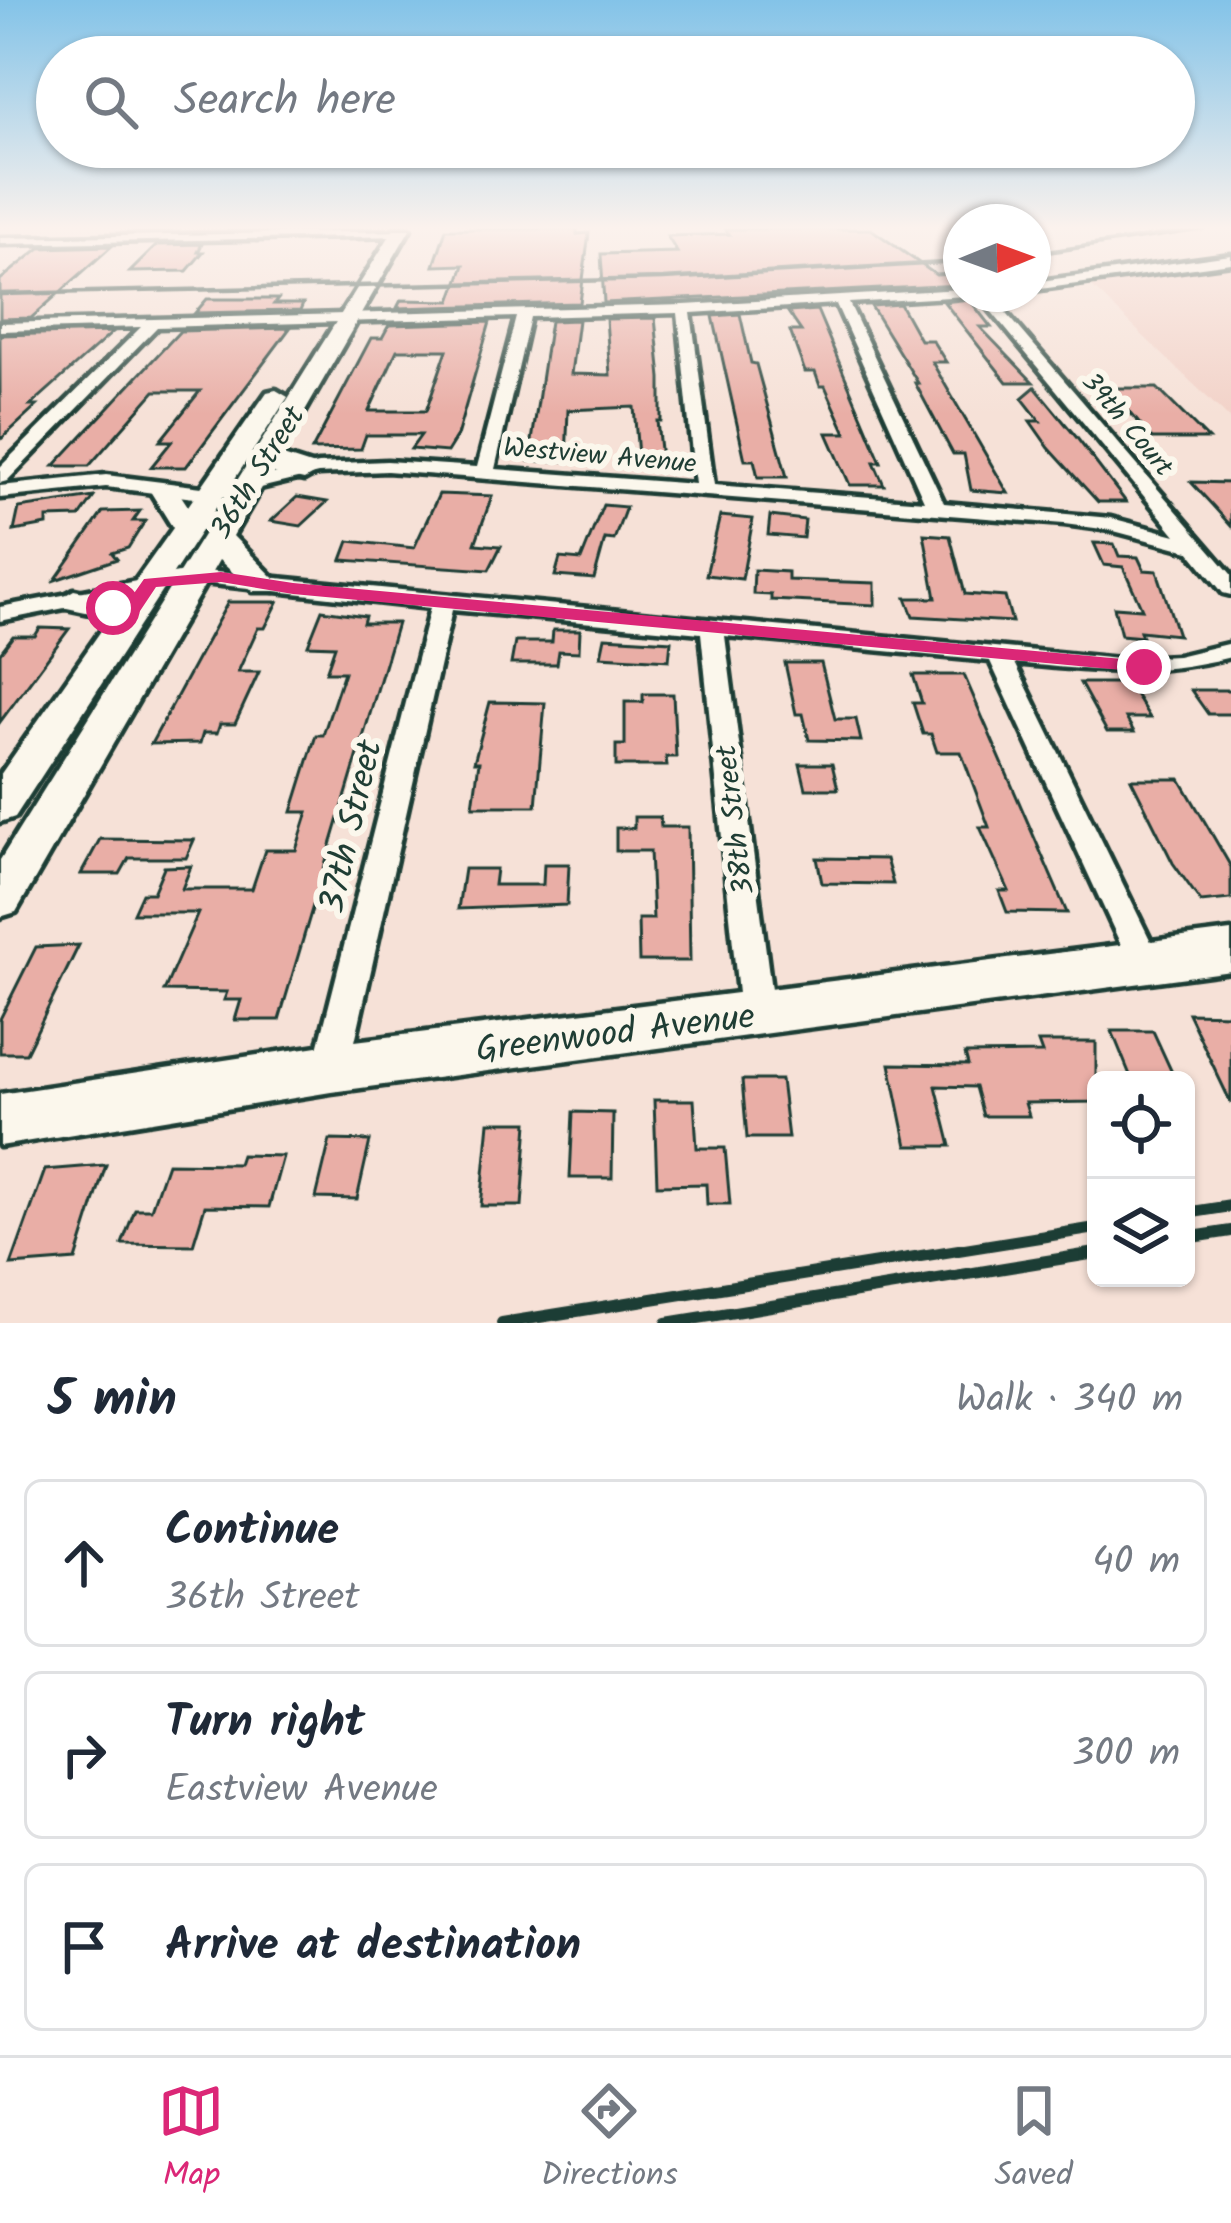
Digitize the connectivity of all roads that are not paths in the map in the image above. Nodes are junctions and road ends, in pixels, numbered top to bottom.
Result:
1 (357, 291) edge
2 (943, 294) edge
3 (842, 302) junction
4 (684, 309) junction
5 (998, 312) edge
6 (524, 313) junction
7 (342, 317) junction
8 (154, 322) junction
9 (0, 327) edge
10 (266, 458) junction
11 (304, 472) junction
12 (485, 472) junction
13 (0, 477) edge
14 (247, 489) junction
15 (705, 490) junction
16 (164, 491) junction
17 (0, 492) edge
18 (210, 494) junction
19 (937, 508) junction
20 (202, 532) junction
21 (1196, 547) junction
22 (194, 576) junction
23 (150, 582) junction
24 (264, 584) junction
25 (1231, 588) edge
26 (74, 600) junction
27 (443, 602) junction
28 (0, 614) edge
29 (122, 625) junction
30 (712, 628) junction
31 (1231, 650) edge
32 (999, 655) junction
33 (0, 807) edge
34 (0, 898) edge
35 (1231, 951) edge
36 (1145, 962) junction
37 (757, 1013) junction
38 (332, 1068) junction
39 (0, 1120) edge

1 - 7 street, 36th Street
2 - 3 street
3 - 4 street
3 - 19 street
4 - 6 street
4 - 15 street
5 - 21 street, 39th Court
6 - 7 street
6 - 12 street
7 - 8 street
7 - 10 street, 36th Street
7 - 18 street, 36th Street
8 - 9 street
8 - 13 street
10 - 11 street
10 - 14 street, 36th Street
11 - 12 street, Westview Avenue
11 - 14 street, Westview Avenue
12 - 15 street, Westview Avenue
14 - 18 street, Westview Avenue
14 - 20 street, 36th Street
15 - 19 street, Westview Avenue
16 - 17 street, Westview Avenue
16 - 18 street, Westview Avenue
16 - 20 street
18 - 20 street, 36th Street
19 - 21 street, Westview Avenue
20 - 22 street, 36th Street
20 - 23 street, 36th Street
20 - 24 street
21 - 25 street, 39th Court
22 - 23 street
22 - 24 street
22 - 34 street, 36th Street
23 - 26 street
23 - 29 street, 36th Street
24 - 27 street
26 - 28 street
26 - 29 street
27 - 30 street
27 - 38 street, 37th Street
29 - 33 street, 36th Street
30 - 32 street
30 - 37 street, 38th Street
31 - 32 street
32 - 36 street
35 - 36 street, Greenwood Avenue
36 - 37 street, Greenwood Avenue
37 - 38 street, Greenwood Avenue
38 - 39 street, Greenwood Avenue

